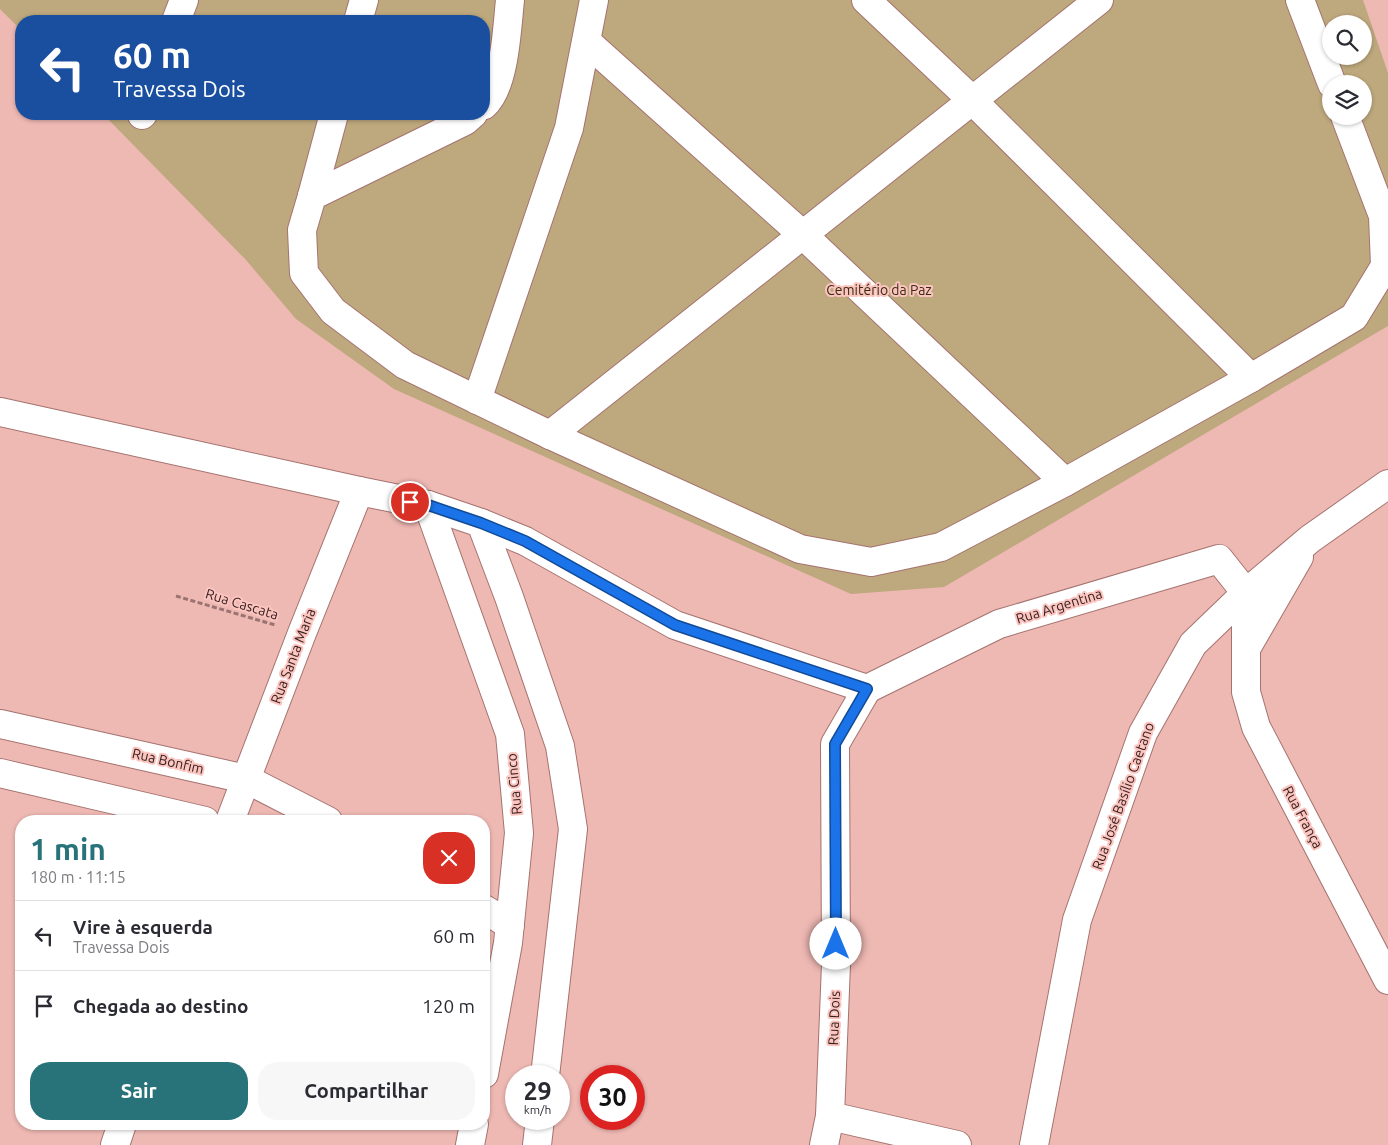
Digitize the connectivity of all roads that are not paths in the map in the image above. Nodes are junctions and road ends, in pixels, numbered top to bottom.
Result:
1 (184, 0) edge
2 (364, 0) edge
3 (510, 0) edge
4 (594, 0) edge
5 (866, 0) edge
6 (1099, 0) edge
7 (1300, 0) edge
8 (178, 15) edge
9 (360, 15) edge
10 (587, 42) junction
11 (1329, 75) edge
12 (490, 97) edge
13 (972, 100) junction
14 (332, 120) edge
15 (466, 120) edge
16 (1348, 125) edge
17 (312, 196) junction
18 (803, 235) junction
19 (1251, 378) junction
20 (478, 400) junction
21 (0, 412) edge
22 (550, 435) junction
23 (1065, 482) junction
24 (1388, 484) edge
25 (359, 491) junction
26 (428, 505) junction
27 (481, 523) junction
28 (1310, 538) junction
29 (1246, 593) junction
30 (1247, 646) junction
31 (867, 689) junction
32 (0, 724) edge
33 (0, 773) edge
34 (246, 779) junction
35 (179, 815) edge
36 (232, 815) edge
37 (316, 815) edge
38 (490, 913) edge
39 (510, 925) junction
40 (493, 972) edge
41 (1388, 980) edge
42 (490, 1006) edge
43 (545, 1065) edge
44 (830, 1116) junction
45 (120, 1130) edge
46 (473, 1130) edge
47 (539, 1130) edge
48 (115, 1145) edge
49 (470, 1145) edge
50 (537, 1145) edge
51 (824, 1145) edge
52 (957, 1145) edge
53 (1034, 1145) edge

1 - 8 street
2 - 9 street
3 - 12 street
4 - 10 street
5 - 13 street
6 - 13 street
7 - 11 street
10 - 18 street
10 - 20 street
13 - 18 street
13 - 19 street
14 - 17 street
15 - 17 street
16 - 19 street
17 - 20 street
18 - 22 street
18 - 23 street
19 - 23 street
20 - 22 street
21 - 25 street
22 - 23 street
24 - 28 street, Rua José Basílio Caetano
25 - 26 street
25 - 34 street, Rua Santa Maria
26 - 27 street
26 - 39 street, Rua Cinco
27 - 31 street
27 - 43 street
28 - 29 street, Rua José Basílio Caetano
28 - 30 street, Rua França
29 - 30 street, Rua França
29 - 31 street, Rua Argentina
29 - 53 street, Rua José Basílio Caetano
30 - 41 street, Rua França
31 - 44 street, Rua Dois
32 - 34 street, Rua Bonfim
33 - 35 street
34 - 36 street, Rua Santa Maria
34 - 37 street, Rua Bonfim
38 - 39 street
39 - 40 street, Rua Cinco
40 - 42 street, Rua Cinco
44 - 51 street, Rua Dois
44 - 52 street
45 - 48 street
46 - 49 street
47 - 50 street

